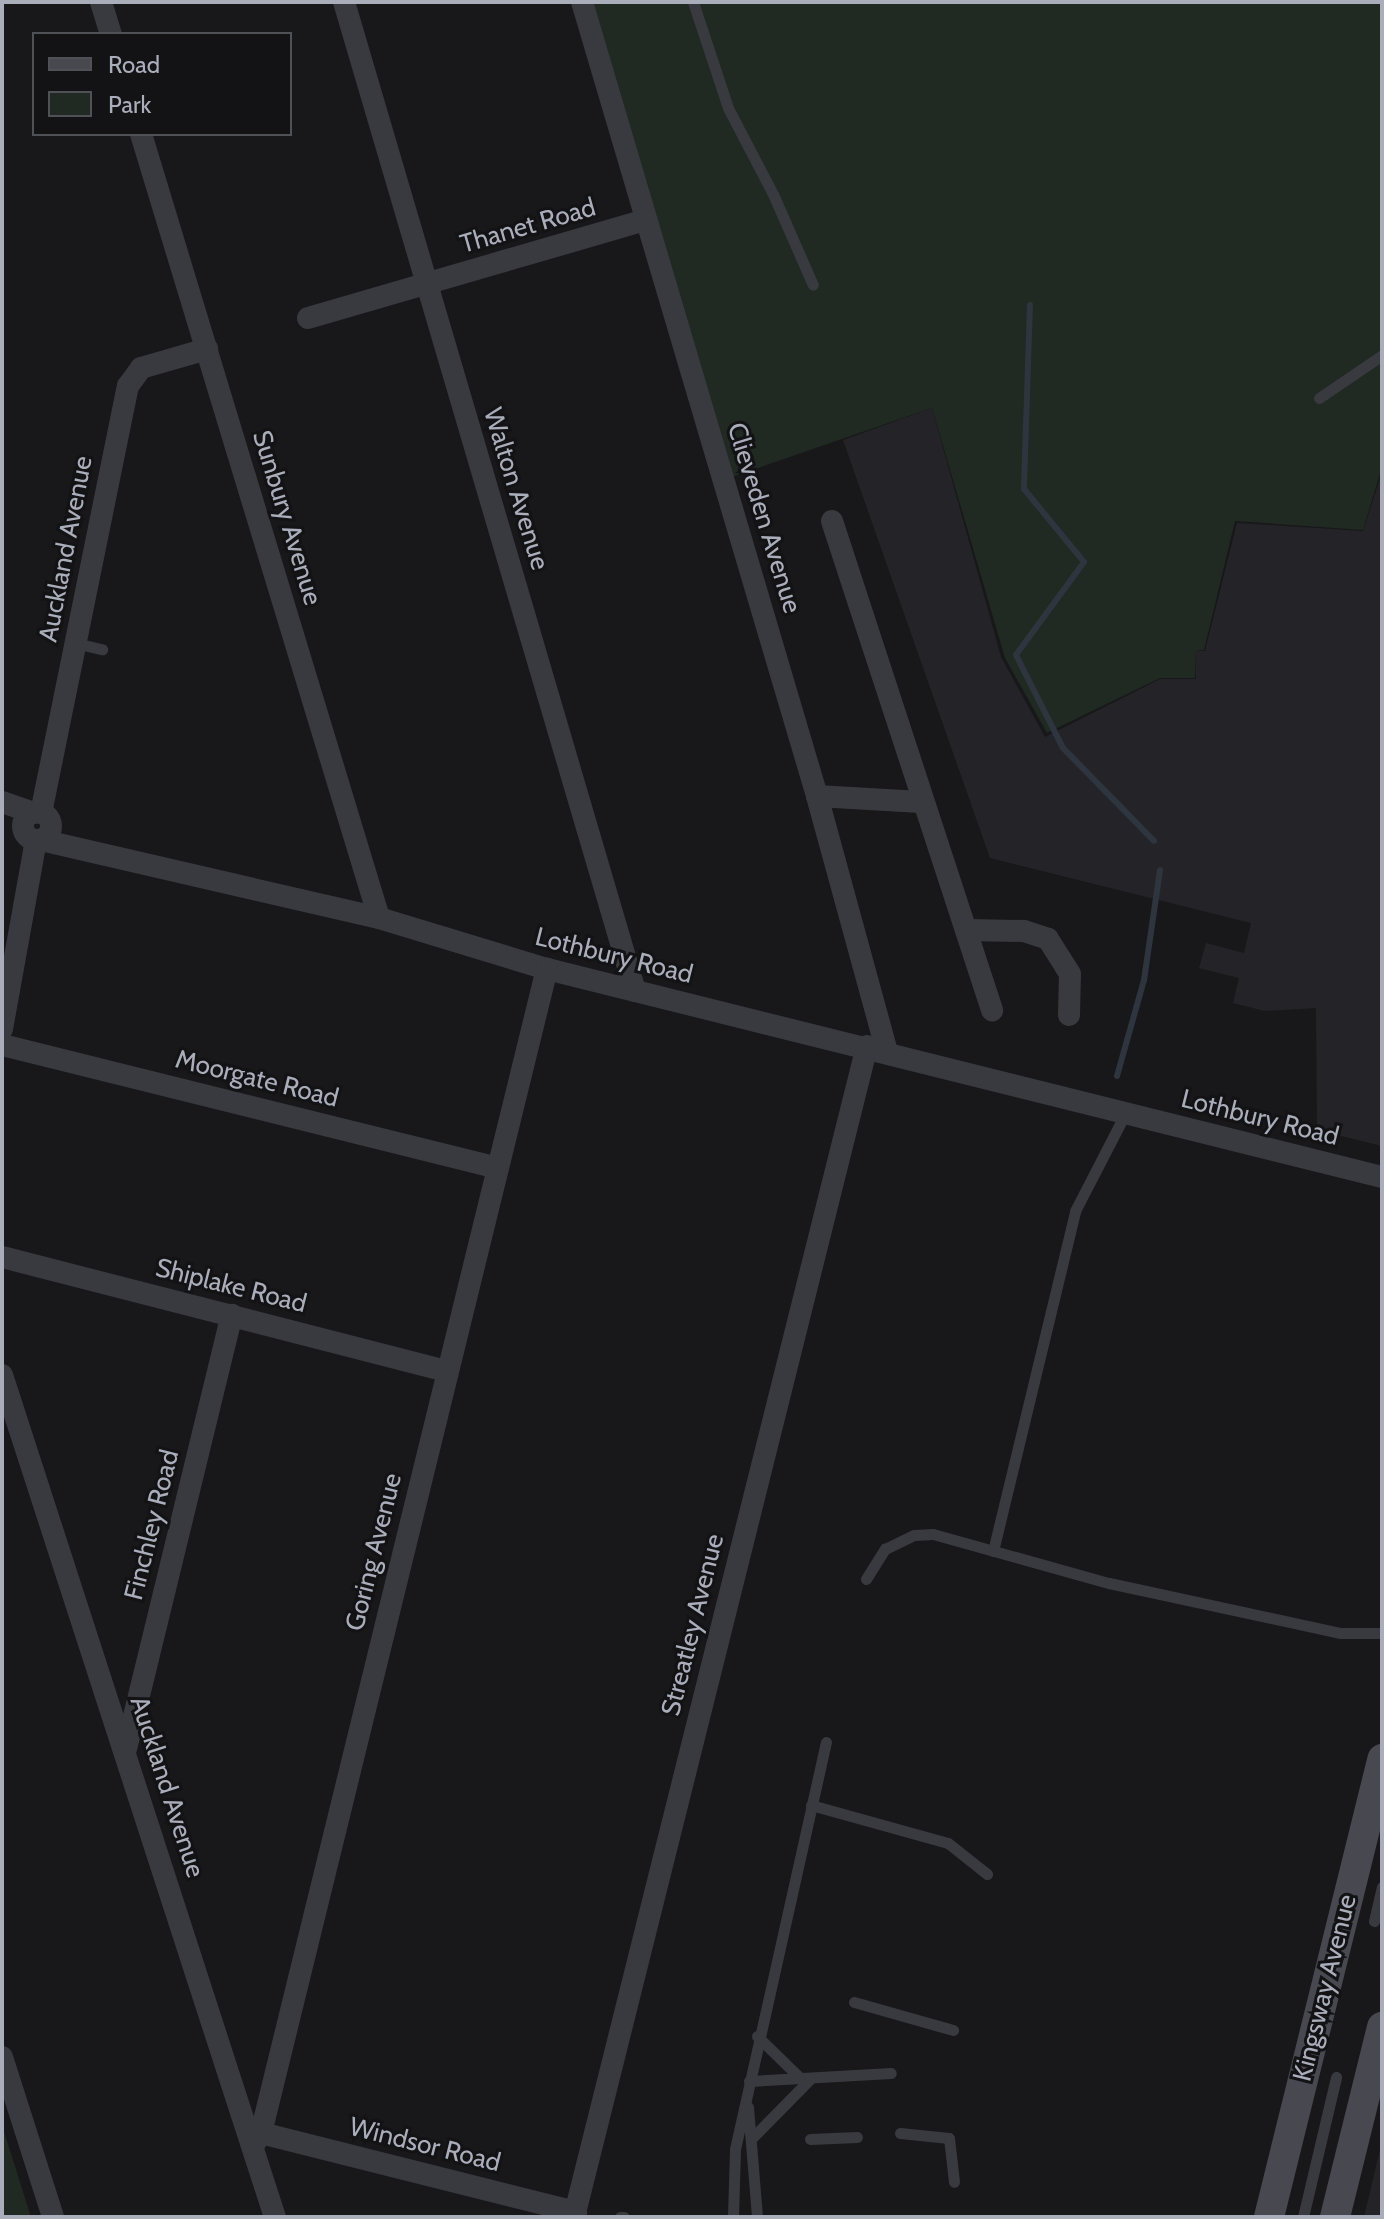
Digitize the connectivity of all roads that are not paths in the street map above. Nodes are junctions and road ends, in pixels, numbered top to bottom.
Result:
1 (101, 2) edge
2 (344, 2) edge
3 (582, 2) edge
4 (693, 2) edge
5 (110, 32) edge
6 (142, 136) edge
7 (646, 220) junction
8 (426, 285) junction
9 (813, 285) dead end
10 (308, 318) dead end
11 (207, 349) junction
12 (1382, 355) edge
13 (1319, 398) dead end
14 (832, 521) dead end
15 (75, 643) junction
16 (102, 649) dead end
17 (817, 796) junction
18 (2, 802) edge
19 (921, 802) junction
20 (2, 810) edge
21 (37, 828) junction
22 (379, 918) junction
23 (966, 930) junction
24 (547, 969) junction
25 (635, 991) junction
26 (992, 1010) dead end
27 (1069, 1015) dead end
28 (2, 1029) edge
29 (2, 1045) edge
30 (877, 1049) junction
31 (1125, 1114) junction
32 (498, 1168) junction
33 (1382, 1177) edge
34 (2, 1257) edge
35 (232, 1315) junction
36 (446, 1371) junction
37 (2, 1375) edge
38 (993, 1551) junction
39 (866, 1579) dead end
40 (1382, 1633) edge
41 (826, 1742) dead end
42 (126, 1749) junction
43 (1382, 1759) edge
44 (811, 1805) junction
45 (987, 1874) dead end
46 (1382, 1887) edge
47 (1374, 1921) dead end
48 (854, 2002) dead end
49 (1382, 2027) edge
50 (953, 2030) dead end
51 (757, 2036) junction
52 (2, 2057) edge
53 (891, 2073) dead end
54 (1336, 2077) dead end
55 (806, 2079) junction
56 (749, 2081) junction
57 (746, 2098) junction
58 (900, 2133) dead end
59 (857, 2137) dead end
60 (752, 2138) junction
61 (810, 2139) dead end
62 (257, 2140) junction
63 (954, 2182) dead end
64 (575, 2214) edge
65 (53, 2217) edge
66 (275, 2217) edge
67 (733, 2217) edge
68 (757, 2217) edge
69 (1269, 2217) edge
70 (1303, 2217) edge
71 (1335, 2217) edge

1 - 5 street
2 - 8 street, Walton Avenue
3 - 7 street, Clieveden Avenue
4 - 9 lane
6 - 11 street, Sunbury Avenue
7 - 8 street, Thanet Road
7 - 17 street, Clieveden Avenue
8 - 10 street
8 - 25 street, Walton Avenue
11 - 15 street, Auckland Avenue
11 - 22 street, Sunbury Avenue
12 - 13 lane
14 - 19 street
15 - 16 lane
15 - 21 street, Auckland Avenue
17 - 19 street
17 - 30 street, Clieveden Avenue
18 - 21 street, Lothbury Road
19 - 23 street
20 - 21 street, Lothbury Road
21 - 22 street, Lothbury Road
21 - 28 street, Auckland Avenue
22 - 24 street, Lothbury Road
23 - 26 street
23 - 27 street
24 - 25 street, Lothbury Road
24 - 32 street, Goring Avenue
25 - 30 street, Lothbury Road
29 - 32 street, Moorgate Road
30 - 31 street, Lothbury Road
30 - 64 street, Streatley Avenue
31 - 33 street, Lothbury Road
31 - 38 lane
32 - 36 street, Goring Avenue
34 - 35 street, Shiplake Road
35 - 36 street, Shiplake Road
35 - 42 street, Finchley Road
36 - 62 street, Goring Avenue
37 - 42 street, Auckland Avenue
38 - 39 lane
38 - 40 lane
41 - 44 lane
42 - 62 street, Auckland Avenue
43 - 69 main road, Kingsway Avenue
44 - 45 lane
44 - 51 lane
46 - 47 lane
48 - 50 lane
49 - 71 main road
51 - 55 lane
51 - 56 lane
52 - 65 street
53 - 55 lane
54 - 70 lane
55 - 56 lane
55 - 60 lane
56 - 57 lane
57 - 60 lane
57 - 67 lane
58 - 63 lane
59 - 61 lane
60 - 68 lane
62 - 64 street, Windsor Road
62 - 66 street, Auckland Avenue

